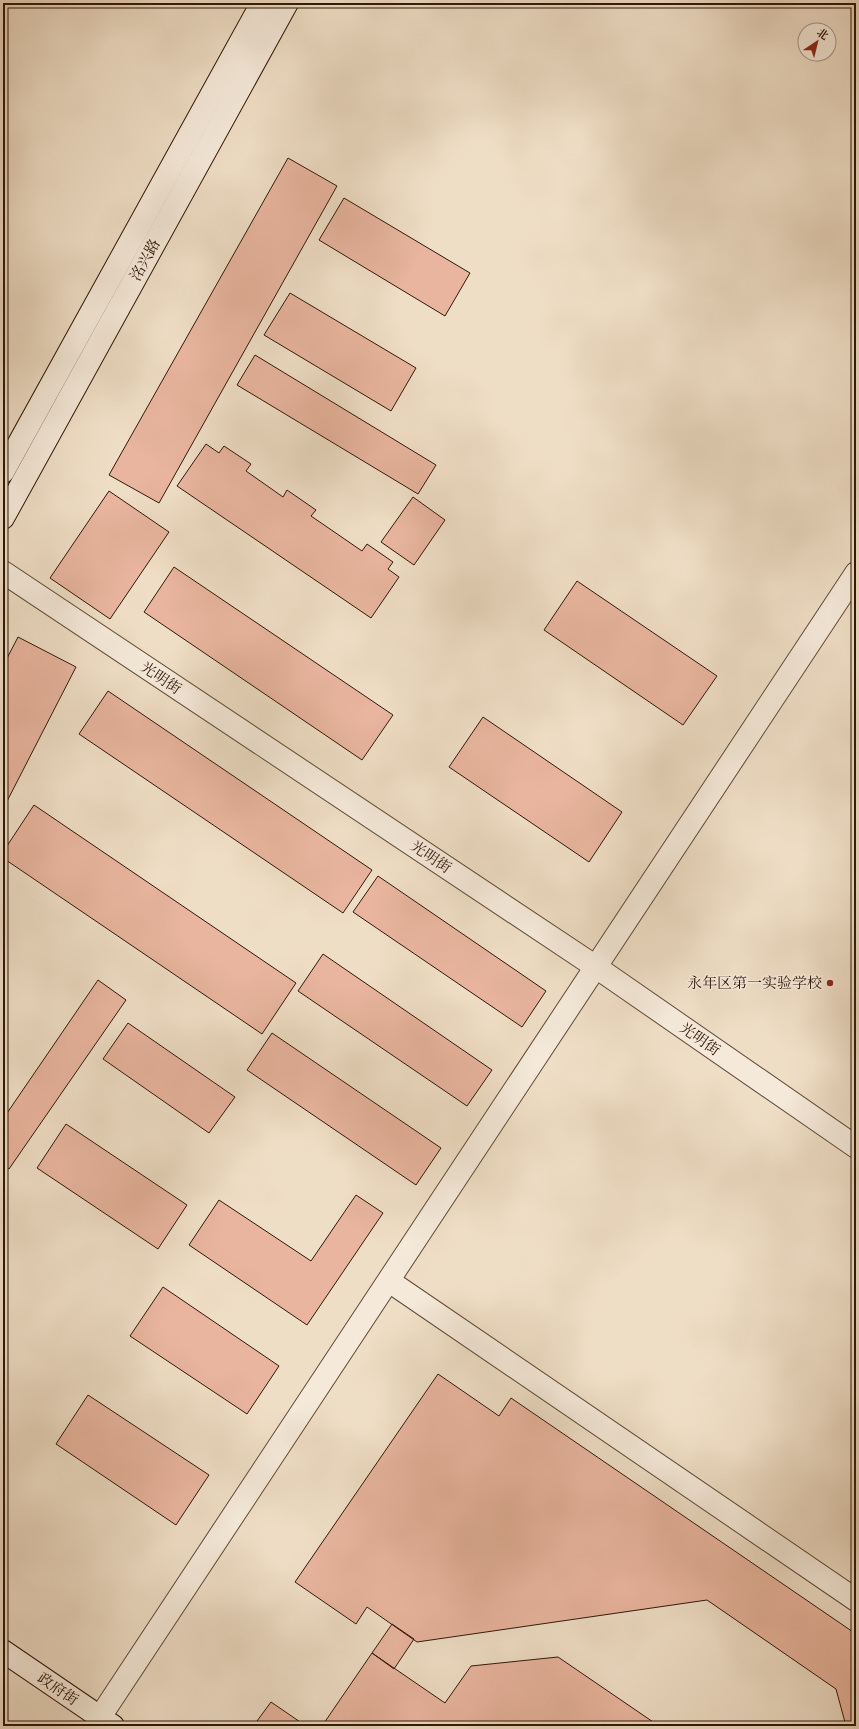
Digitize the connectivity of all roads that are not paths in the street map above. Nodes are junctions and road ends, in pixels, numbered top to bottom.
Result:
1 (262, 3) edge
2 (287, 3) edge
3 (3, 472) edge
4 (3, 518) edge
5 (3, 572) edge
6 (856, 573) edge
7 (596, 967) junction
8 (856, 1147) edge
9 (389, 1281) junction
10 (856, 1600) edge
11 (3, 1651) edge
12 (107, 1722) edge

1 - 3 street, 洺兴路
2 - 4 street, 洺兴路
5 - 7 street, 光明街
6 - 7 street
7 - 8 street, 光明街
7 - 9 street
9 - 10 street
9 - 12 street
11 - 12 street, 政府街

